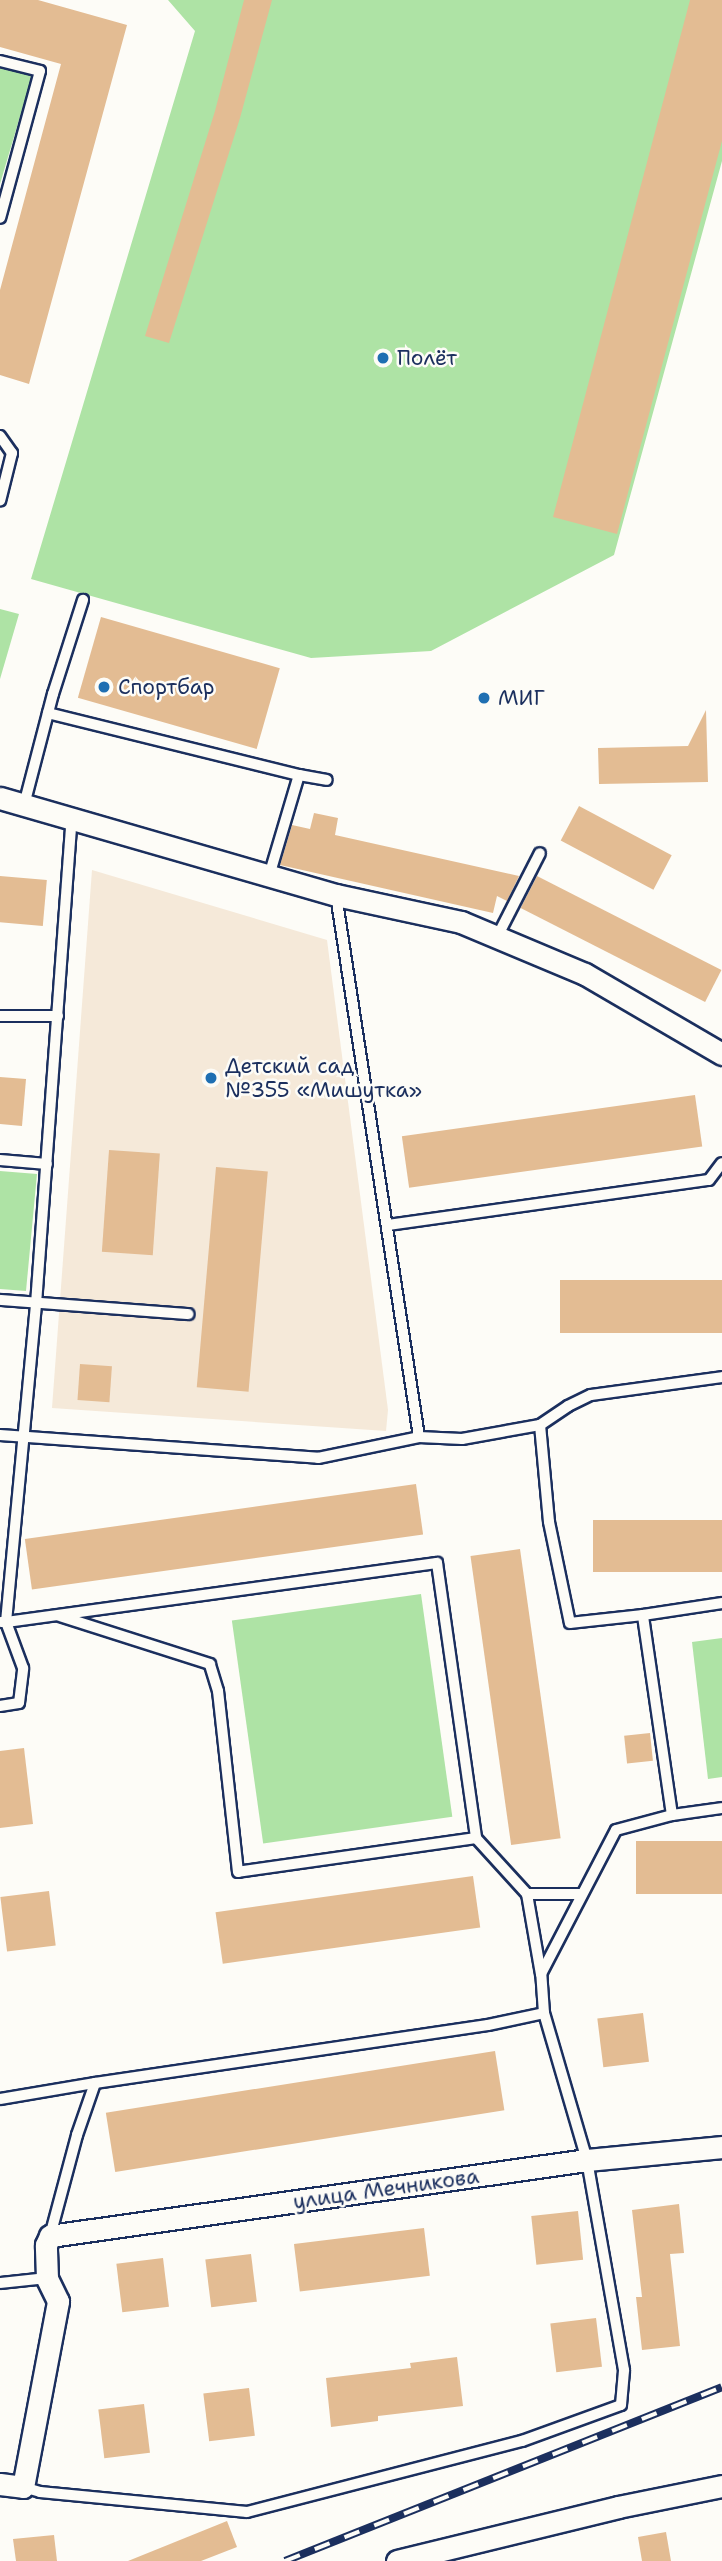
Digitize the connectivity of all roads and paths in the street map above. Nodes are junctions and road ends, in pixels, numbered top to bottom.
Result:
1 (0, 61) edge
2 (0, 218) edge
3 (0, 436) edge
4 (0, 501) edge
5 (83, 600) dead end
6 (48, 713) junction
7 (299, 775) junction
8 (327, 780) dead end
9 (0, 798) edge
10 (24, 805) junction
11 (72, 819) junction
12 (540, 853) dead end
13 (269, 876) junction
14 (336, 895) junction
15 (497, 937) junction
16 (0, 1016) edge
17 (58, 1016) junction
18 (722, 1054) edge
19 (0, 1160) edge
20 (722, 1163) edge
21 (47, 1164) junction
22 (387, 1226) junction
23 (0, 1300) edge
24 (36, 1304) junction
25 (188, 1314) dead end
26 (722, 1377) edge
27 (540, 1425) junction
28 (0, 1435) edge
29 (21, 1435) junction
30 (419, 1437) junction
31 (722, 1603) edge
32 (643, 1615) junction
33 (61, 1616) junction
34 (3, 1622) edge
35 (0, 1706) edge
36 (722, 1808) edge
37 (672, 1815) junction
38 (476, 1839) junction
39 (527, 1894) junction
40 (581, 1894) junction
41 (541, 1974) junction
42 (544, 2012) junction
43 (95, 2083) junction
44 (0, 2099) edge
45 (722, 2147) edge
46 (587, 2160) junction
47 (50, 2236) junction
48 (47, 2278) junction
49 (0, 2283) edge
50 (0, 2484) edge
51 (722, 2486) edge
52 (23, 2487) junction
53 (397, 2561) edge

1 - 2 lane
3 - 4 lane
5 - 6 lane
6 - 7 lane
6 - 10 lane
7 - 8 lane
7 - 13 lane
9 - 10 street
10 - 11 street
11 - 13 street
11 - 17 lane
12 - 15 lane
13 - 14 street
14 - 15 street
14 - 22 lane
15 - 18 street
16 - 17 lane
17 - 21 lane
19 - 21 lane
20 - 22 lane
21 - 24 lane
22 - 30 lane
23 - 24 lane
24 - 25 lane
24 - 29 lane
26 - 27 lane
27 - 30 lane
27 - 32 lane
28 - 29 lane
29 - 30 lane
29 - 34 lane
31 - 32 lane
32 - 37 lane
33 - 34 lane
33 - 38 lane
33 - 38 lane
34 - 35 lane
36 - 37 lane
37 - 40 lane
38 - 39 lane
39 - 40 lane
39 - 41 lane
40 - 41 lane
41 - 42 lane
42 - 43 lane
42 - 46 lane
43 - 44 lane
43 - 47 lane
45 - 46 street, улица Мечникова
46 - 47 street, улица Мечникова
46 - 52 lane
47 - 48 street
48 - 49 lane
48 - 52 street
50 - 52 street
51 - 53 street

